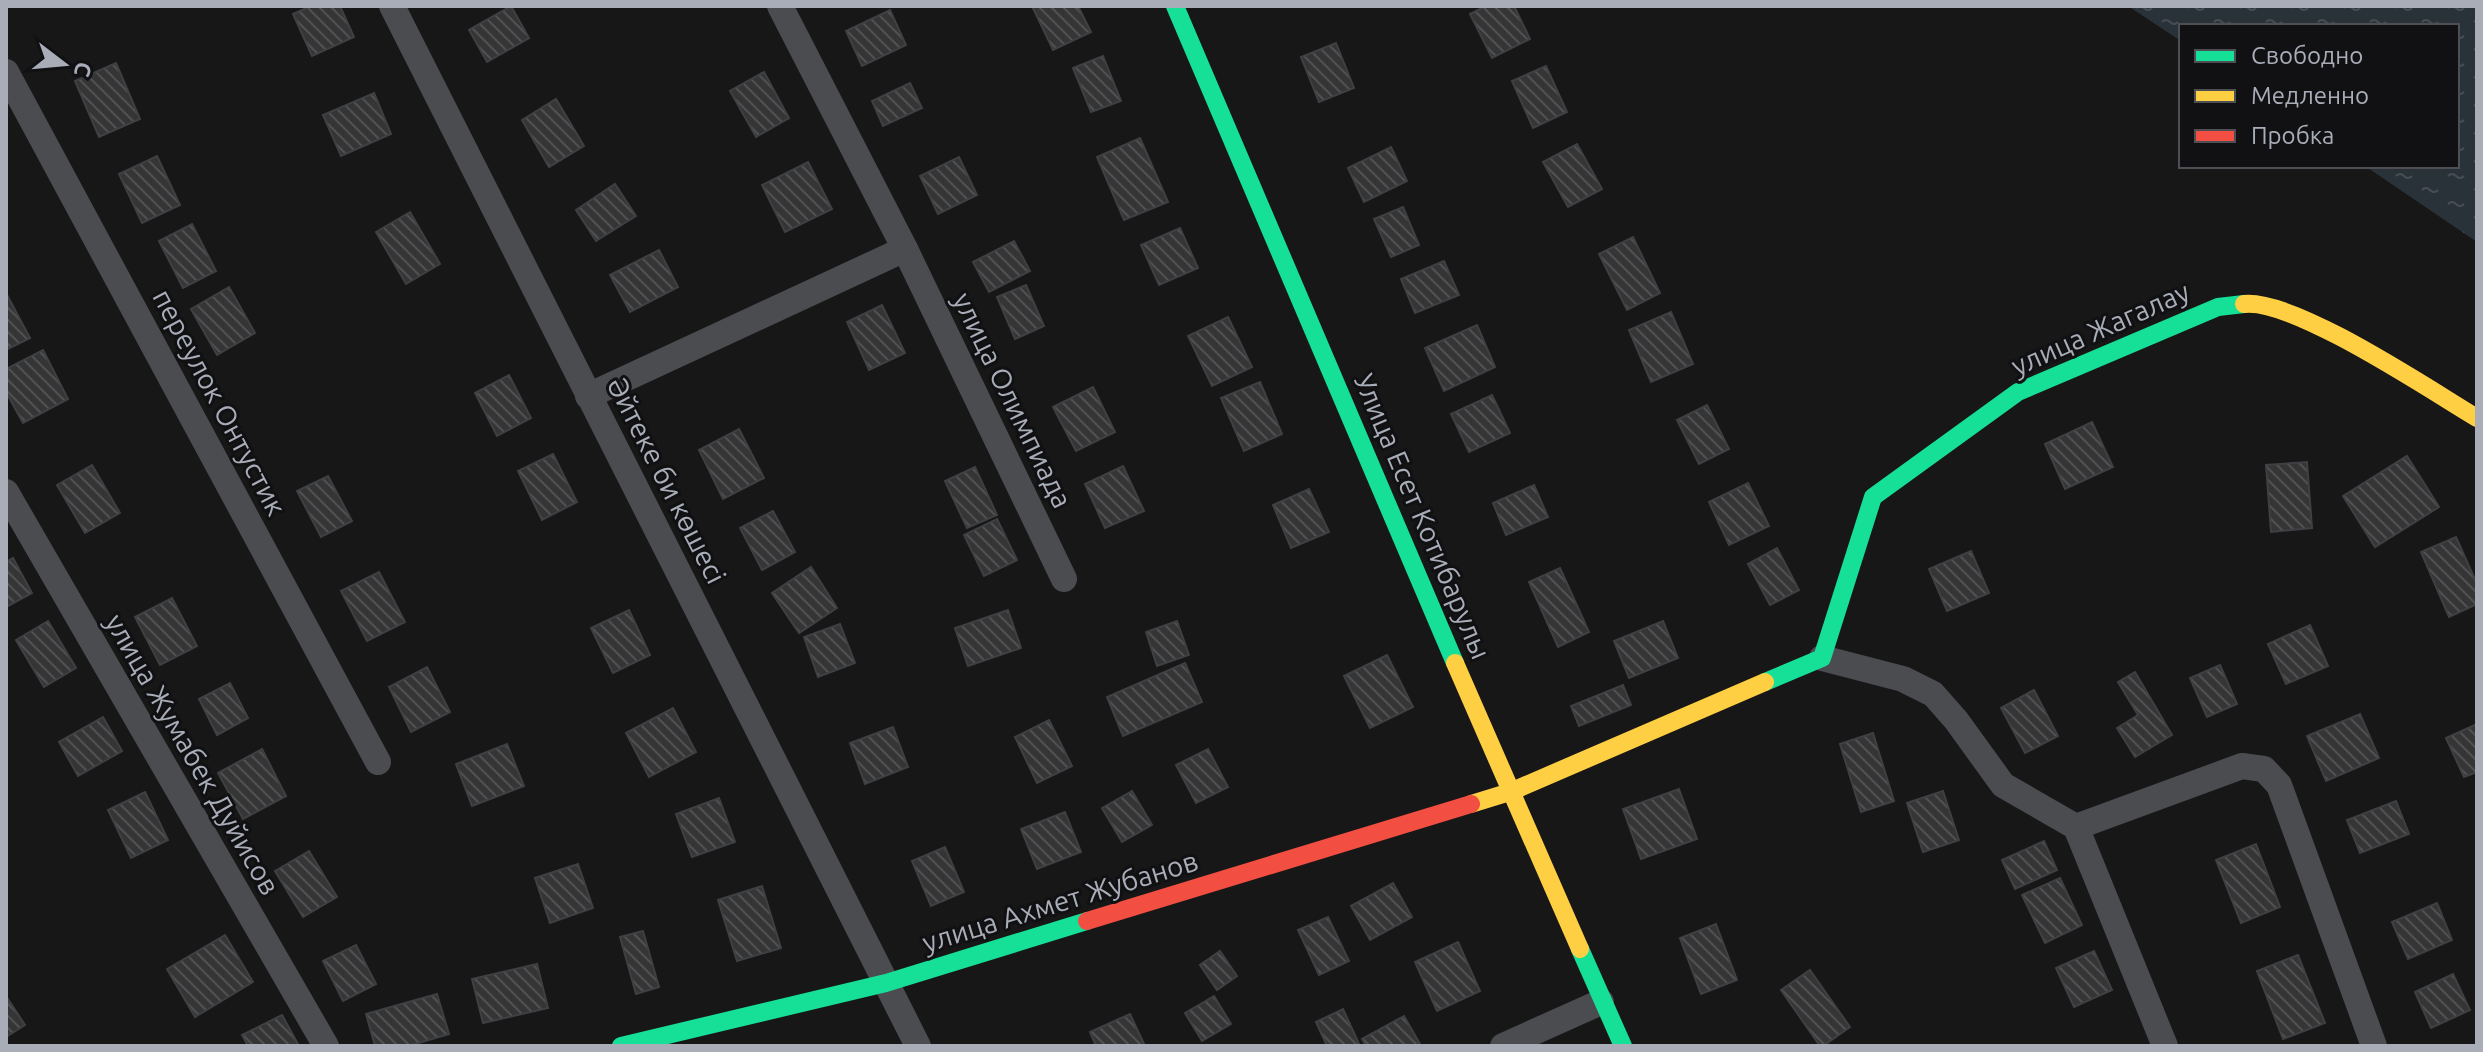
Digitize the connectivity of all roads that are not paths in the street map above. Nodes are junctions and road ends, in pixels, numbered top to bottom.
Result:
1 (392, 6) edge
2 (780, 6) edge
3 (1175, 6) edge
4 (6, 72) edge
5 (905, 249) junction
6 (588, 396) junction
7 (2477, 418) edge
8 (6, 492) edge
9 (1064, 579) dead end
10 (1822, 658) junction
11 (378, 762) dead end
12 (1510, 792) junction
13 (2076, 827) junction
14 (886, 983) junction
15 (1601, 1002) junction
16 (326, 1046) edge
17 (621, 1046) edge
18 (918, 1046) edge
19 (1503, 1046) edge
20 (1623, 1046) edge
21 (2165, 1046) edge
22 (2373, 1046) edge

1 - 6 street, Әйтеке би көшесі
2 - 5 street, улица Олимпиада
3 - 12 street, Улица Есет Котибарулы
4 - 11 street, переулок Онтустик
5 - 6 street
5 - 9 street, улица Олимпиада
6 - 14 street, Әйтеке би көшесі
7 - 10 street, улица Жагалау
8 - 16 street, улица Жумабек Дуйисов
10 - 12 street
10 - 13 street
12 - 14 street, улица Ахмет Жубанов
12 - 15 street, Улица Есет Котибарулы
13 - 21 street
13 - 22 street
14 - 17 street, улица Ахмет Жубанов
14 - 18 street, Әйтеке би көшесі
15 - 19 street
15 - 20 street, Улица Есет Котибарулы

